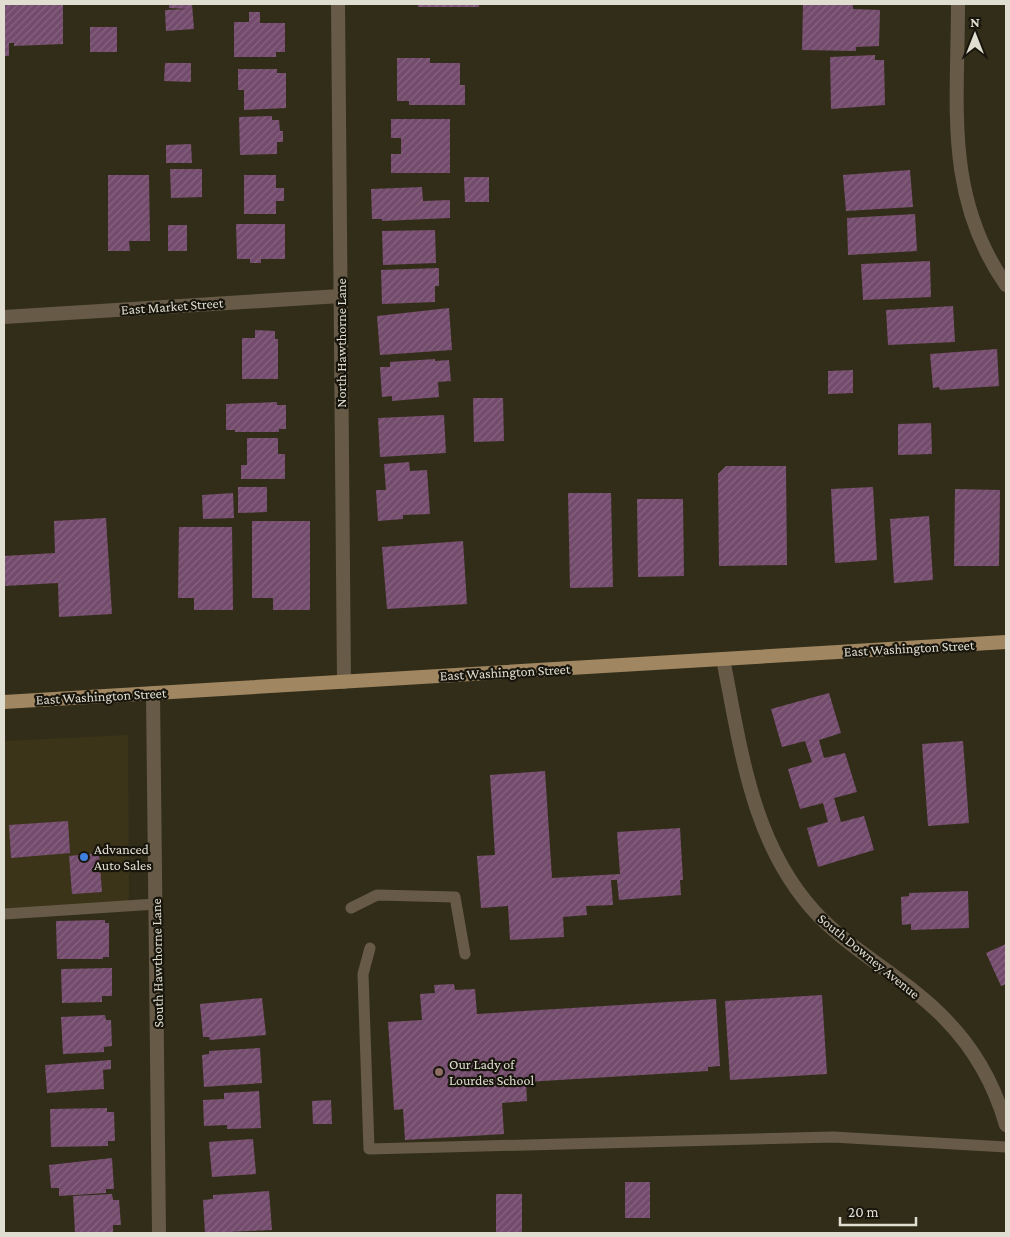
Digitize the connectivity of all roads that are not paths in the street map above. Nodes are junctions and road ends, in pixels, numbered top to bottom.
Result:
1 (338, 4) edge
2 (958, 4) edge
3 (1006, 285) edge
4 (340, 296) junction
5 (4, 317) edge
6 (1006, 642) edge
7 (724, 659) junction
8 (344, 682) junction
9 (153, 693) junction
10 (4, 702) edge
11 (156, 904) junction
12 (351, 908) dead end
13 (4, 914) edge
14 (370, 948) dead end
15 (465, 954) dead end
16 (1006, 1126) edge
17 (1006, 1147) edge
18 (159, 1233) edge

1 - 4 street, North Hawthorne Lane
2 - 3 street
4 - 5 street, East Market Street
4 - 8 street, North Hawthorne Lane
6 - 7 main road, East Washington Street
7 - 8 main road, East Washington Street
7 - 16 street, South Downey Avenue
8 - 9 main road, East Washington Street
9 - 10 main road, East Washington Street
9 - 11 street, South Hawthorne Lane
11 - 13 lane
11 - 18 street, South Hawthorne Lane
12 - 15 lane
14 - 17 lane

